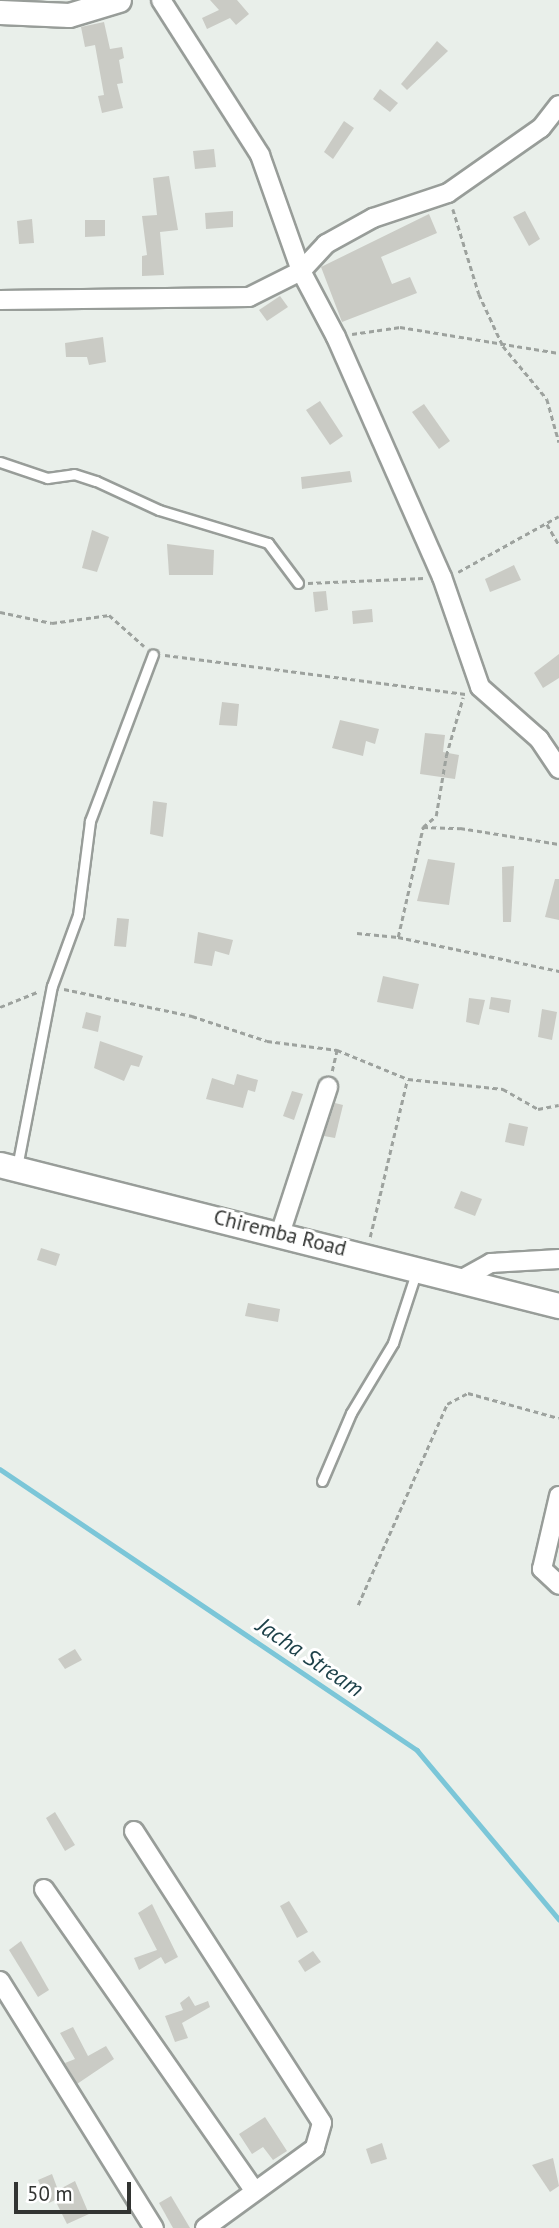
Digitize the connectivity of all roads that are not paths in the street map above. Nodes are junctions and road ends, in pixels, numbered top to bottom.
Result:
1 (119, 0) edge
2 (161, 0) edge
3 (0, 12) edge
4 (559, 105) edge
5 (301, 271) junction
6 (0, 300) edge
7 (0, 462) edge
8 (298, 583) road end
9 (153, 653) road end
10 (559, 769) edge
11 (328, 1087) road end
12 (8, 1166) edge
13 (280, 1234) junction
14 (559, 1259) edge
15 (418, 1267) junction
16 (462, 1279) junction
17 (559, 1306) edge
18 (323, 1481) dead end
19 (559, 1496) edge
20 (559, 1585) edge
21 (134, 1830) dead end
22 (44, 1889) dead end
23 (0, 1981) edge
24 (255, 2191) junction
25 (154, 2228) edge
26 (205, 2228) edge

1 - 3 street
2 - 5 street
4 - 5 street
5 - 6 street
5 - 10 street
7 - 8 lane
9 - 12 lane
11 - 13 street
12 - 13 main road, Chiremba Road
13 - 15 main road, Chiremba Road
14 - 16 street
15 - 16 main road, Chiremba Road
15 - 18 lane
16 - 17 main road, Chiremba Road
19 - 20 street
21 - 24 street
22 - 24 street
23 - 25 street
24 - 26 street

